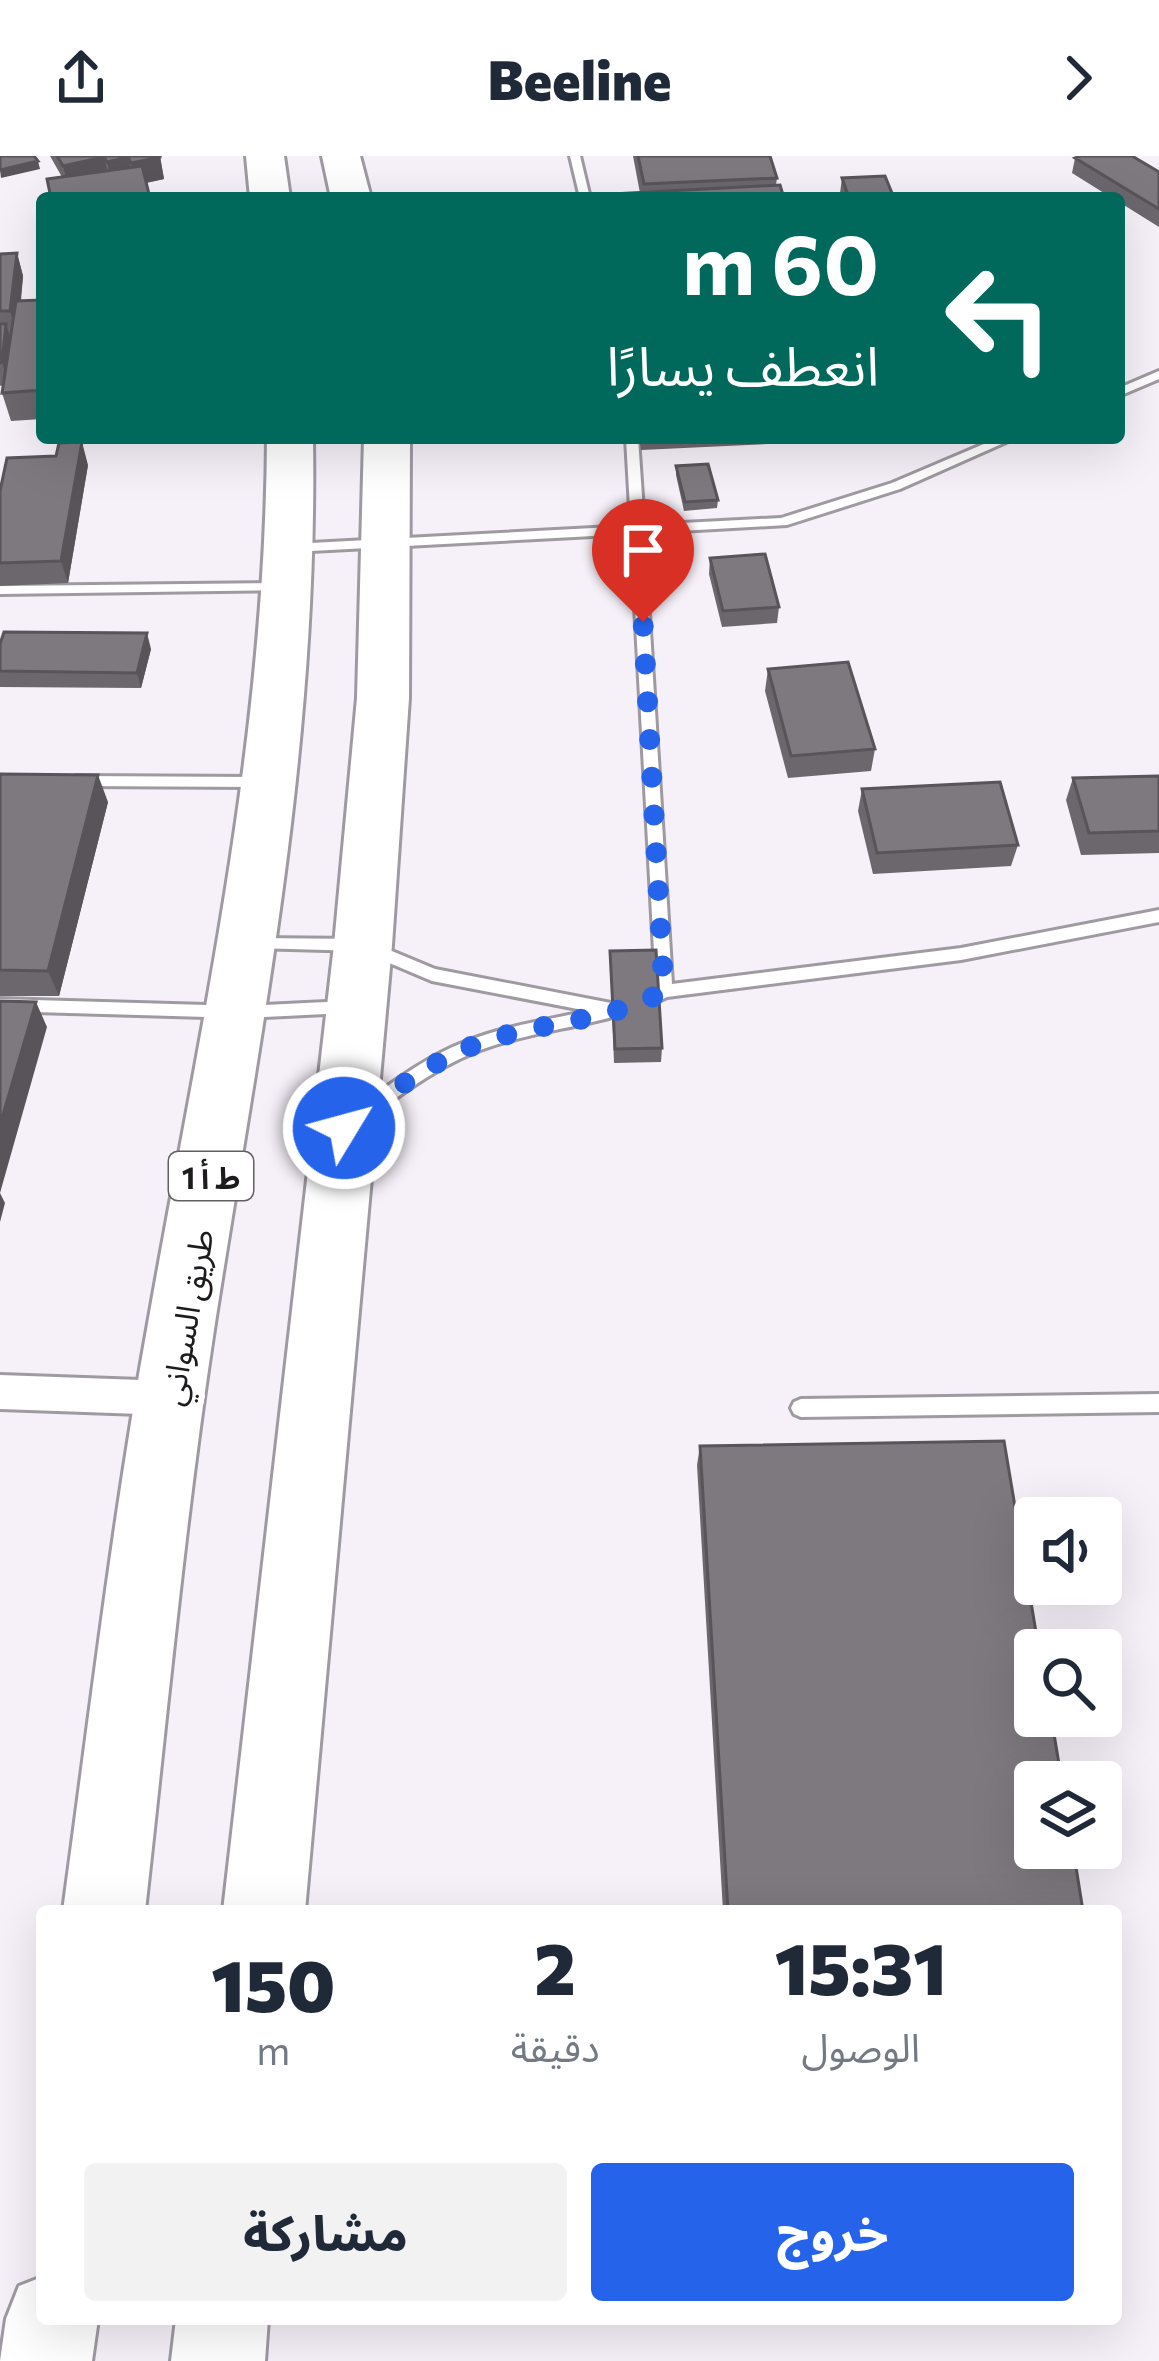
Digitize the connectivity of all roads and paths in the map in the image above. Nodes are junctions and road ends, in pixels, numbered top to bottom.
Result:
1 (265, 156) edge
2 (341, 156) edge
3 (574, 156) edge
4 (269, 192) edge
5 (350, 192) edge
6 (583, 192) edge
7 (1159, 375) edge
8 (1125, 389) edge
9 (290, 444) edge
10 (387, 444) edge
11 (632, 444) edge
12 (995, 444) edge
13 (638, 530) junction
14 (388, 543) junction
15 (289, 568) junction
16 (0, 590) edge
17 (67, 781) edge
18 (269, 782) junction
19 (1159, 916) edge
20 (249, 942) junction
21 (363, 944) junction
22 (664, 991) junction
23 (0, 1005) edge
24 (357, 1007) junction
25 (614, 1010) junction
26 (241, 1012) junction
27 (344, 1128) junction
28 (0, 1392) edge
29 (169, 1398) junction
30 (1159, 1403) edge
31 (801, 1408) dead end
32 (105, 1905) edge
33 (264, 1905) edge
34 (51, 2325) edge
35 (221, 2325) edge
36 (45, 2361) edge
37 (218, 2361) edge

1 - 4 highway
2 - 5 highway
3 - 6 lane
7 - 8 lane
9 - 15 highway, طريق السواني / ط أ 1
10 - 14 highway
11 - 13 lane
12 - 13 lane
13 - 14 lane
13 - 22 lane
14 - 15 lane
14 - 21 highway
15 - 16 lane
15 - 18 highway, طريق السواني / ط أ 1
17 - 18 lane
18 - 20 highway, طريق السواني / ط أ 1
19 - 22 lane
20 - 21 lane
20 - 26 highway, طريق السواني / ط أ 1
21 - 24 highway
21 - 25 lane
22 - 25 lane
23 - 26 lane
24 - 26 lane
24 - 27 highway
25 - 27 lane
26 - 29 highway, طريق السواني / ط أ 1
27 - 33 highway
28 - 29 street
29 - 32 highway, طريق السواني / ط أ 1
30 - 31 lane
34 - 36 highway
35 - 37 highway

